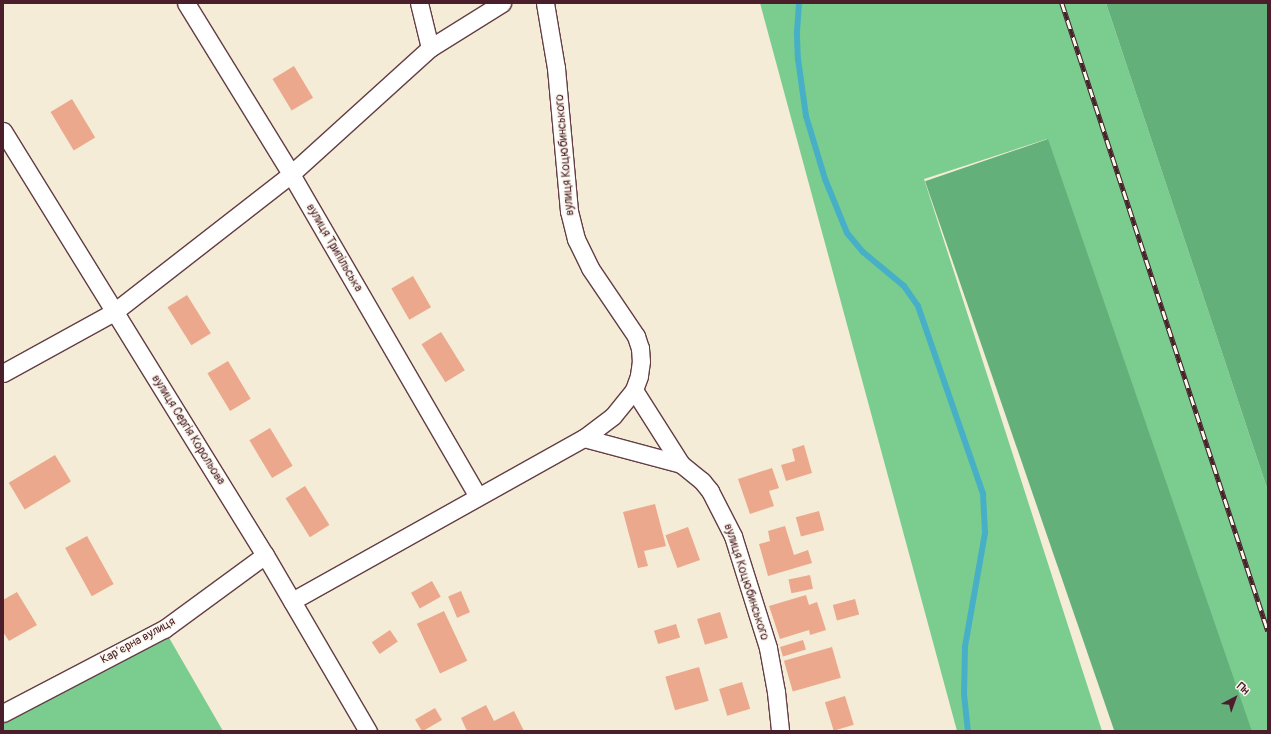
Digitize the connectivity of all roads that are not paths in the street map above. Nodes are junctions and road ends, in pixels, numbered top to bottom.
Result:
1 (186, 3) edge
2 (419, 3) edge
3 (502, 3) edge
4 (546, 3) edge
5 (430, 48) junction
6 (3, 131) edge
7 (291, 174) junction
8 (114, 312) junction
9 (3, 373) edge
10 (634, 390) junction
11 (584, 438) junction
12 (682, 464) junction
13 (478, 496) junction
14 (266, 555) junction
15 (292, 601) junction
16 (3, 713) edge
17 (368, 731) edge
18 (780, 731) edge

1 - 7 street, вулиця Трипільська
2 - 5 street
3 - 5 street
4 - 10 street, вулиця Коцюбинського
5 - 7 street
6 - 8 street, вулиця Сергія Корольова
7 - 8 street
7 - 13 street, вулиця Трипільська
8 - 9 street
8 - 14 street, вулиця Сергія Корольова
10 - 11 street
10 - 12 street, вулиця Коцюбинського
11 - 12 street
11 - 13 street
12 - 18 street, вулиця Коцюбинського
13 - 15 street
14 - 15 street, вулиця Сергія Корольова
14 - 16 street, Карʼєрна вулиця
15 - 17 street, вулиця Сергія Корольова

